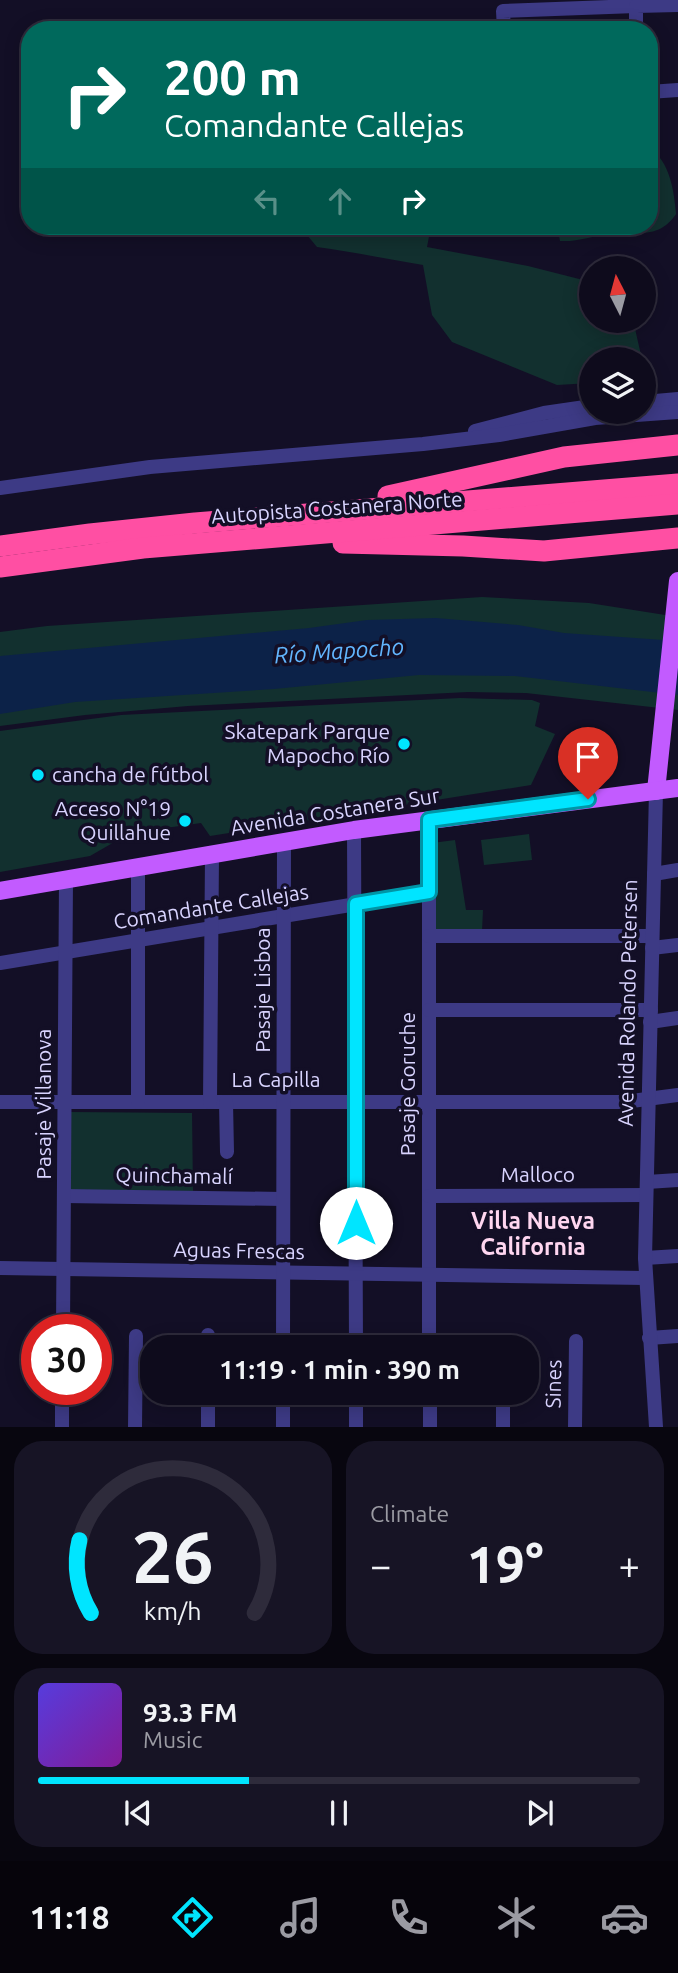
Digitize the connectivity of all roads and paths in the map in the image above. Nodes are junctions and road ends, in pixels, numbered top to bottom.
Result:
1 (678, 5) edge
2 (636, 6) junction
3 (504, 21) edge
4 (636, 21) edge
5 (678, 90) edge
6 (658, 91) edge
7 (678, 400) edge
8 (656, 401) edge
9 (579, 408) edge
10 (678, 412) edge
11 (423, 444) junction
12 (678, 445) edge
13 (678, 484) edge
14 (0, 488) edge
15 (678, 504) edge
16 (258, 519) junction
17 (246, 538) junction
18 (678, 538) edge
19 (0, 547) edge
20 (0, 567) edge
21 (678, 581) edge
22 (678, 788) edge
23 (656, 791) junction
24 (429, 820) junction
25 (354, 830) junction
26 (284, 842) junction
27 (212, 855) junction
28 (138, 867) junction
29 (678, 870) edge
30 (654, 874) junction
31 (66, 879) junction
32 (0, 891) edge
33 (429, 892) junction
34 (356, 904) junction
35 (284, 916) junction
36 (211, 929) junction
37 (429, 936) junction
38 (138, 940) junction
39 (652, 942) junction
40 (678, 945) edge
41 (66, 952) junction
42 (0, 963) edge
43 (429, 1010) junction
44 (651, 1016) junction
45 (678, 1018) edge
46 (678, 1095) edge
47 (649, 1100) junction
48 (284, 1101) junction
49 (356, 1101) junction
50 (429, 1101) junction
51 (0, 1102) edge
52 (65, 1102) junction
53 (138, 1102) junction
54 (210, 1102) junction
55 (226, 1102) junction
56 (227, 1152) dead end
57 (678, 1180) edge
58 (647, 1189) junction
59 (64, 1196) junction
60 (429, 1196) junction
61 (283, 1199) junction
62 (678, 1256) edge
63 (645, 1258) junction
64 (0, 1268) edge
65 (63, 1269) junction
66 (283, 1273) junction
67 (356, 1274) junction
68 (429, 1275) junction
69 (645, 1278) junction
70 (63, 1314) edge
71 (283, 1335) edge
72 (356, 1335) edge
73 (429, 1335) edge
74 (136, 1336) dead end
75 (678, 1336) edge
76 (649, 1338) junction
77 (576, 1341) dead end
78 (62, 1405) edge
79 (208, 1405) edge
80 (283, 1405) edge
81 (356, 1405) edge
82 (430, 1405) edge
83 (503, 1405) edge
84 (62, 1427) edge
85 (135, 1427) edge
86 (208, 1427) edge
87 (283, 1427) edge
88 (356, 1427) edge
89 (430, 1427) edge
90 (503, 1427) edge
91 (575, 1427) edge
92 (656, 1427) edge

1 - 2 street
2 - 3 street
2 - 4 street
5 - 6 street
7 - 8 street
9 - 11 street
10 - 11 street
11 - 14 street
12 - 16 highway
13 - 16 highway, Autopista Costanera Norte
15 - 17 highway, Autopista Costanera Norte
16 - 19 highway, Autopista Costanera Norte
17 - 18 highway
17 - 20 highway, Autopista Costanera Norte
21 - 23 main road, Avenida Rolando Petersen
22 - 23 main road, Avenida Costanera Sur
23 - 24 main road, Avenida Costanera Sur
23 - 30 street, Avenida Rolando Petersen
24 - 25 main road, Avenida Costanera Sur
24 - 33 street, Pasaje Goruche
25 - 26 main road, Avenida Costanera Sur
25 - 34 street
26 - 27 main road, Avenida Costanera Sur
26 - 35 street, Pasaje Lisboa
27 - 28 main road, Avenida Costanera Sur
27 - 36 street
28 - 31 main road, Avenida Costanera Sur
28 - 38 street
29 - 30 street
30 - 39 street, Avenida Rolando Petersen
31 - 32 main road, Avenida Costanera Sur
31 - 41 street, Pasaje Villanova
33 - 34 street, Comandante Callejas
33 - 37 street, Pasaje Goruche
34 - 35 street, Comandante Callejas
34 - 49 street
35 - 36 street, Comandante Callejas
35 - 48 street, Pasaje Lisboa
36 - 38 street, Comandante Callejas
36 - 54 street
37 - 39 street
37 - 43 street, Pasaje Goruche
38 - 41 street, Comandante Callejas
38 - 53 street
39 - 40 street
39 - 44 street, Avenida Rolando Petersen
41 - 42 street, Comandante Callejas
41 - 52 street, Pasaje Villanova
43 - 44 street
43 - 50 street, Pasaje Goruche
44 - 45 street
44 - 47 street, Avenida Rolando Petersen
46 - 47 street, La Capilla
47 - 50 street, La Capilla
47 - 58 street, Avenida Rolando Petersen
48 - 49 street, La Capilla
48 - 55 street, La Capilla
48 - 61 street, Pasaje Lisboa
49 - 50 street, La Capilla
49 - 67 street
50 - 60 street, Pasaje Goruche
51 - 52 street, La Capilla
52 - 53 street, La Capilla
52 - 59 street, Pasaje Villanova
53 - 54 street, La Capilla
54 - 55 street, La Capilla
55 - 56 street
57 - 58 street, Malloco
58 - 60 street, Malloco
58 - 63 street, Avenida Rolando Petersen
59 - 61 street, Quinchamalí
59 - 65 street, Pasaje Villanova
60 - 68 street, Pasaje Goruche
61 - 66 street, Pasaje Lisboa
62 - 63 street
63 - 69 street, Avenida Rolando Petersen
64 - 65 street, Aguas Frescas
65 - 66 street, Aguas Frescas
65 - 70 street, Pasaje Villanova
66 - 67 street, Aguas Frescas
66 - 71 street, Pasaje Lisboa
67 - 68 street, Aguas Frescas
67 - 72 street
68 - 69 street, Aguas Frescas
68 - 73 street, Pasaje Goruche
69 - 76 street, Avenida Rolando Petersen
74 - 85 street
75 - 76 street
76 - 92 street, Avenida Rolando Petersen
77 - 91 street, Sines
78 - 84 street
79 - 86 street
80 - 87 street
81 - 88 street
82 - 89 street
83 - 90 street

